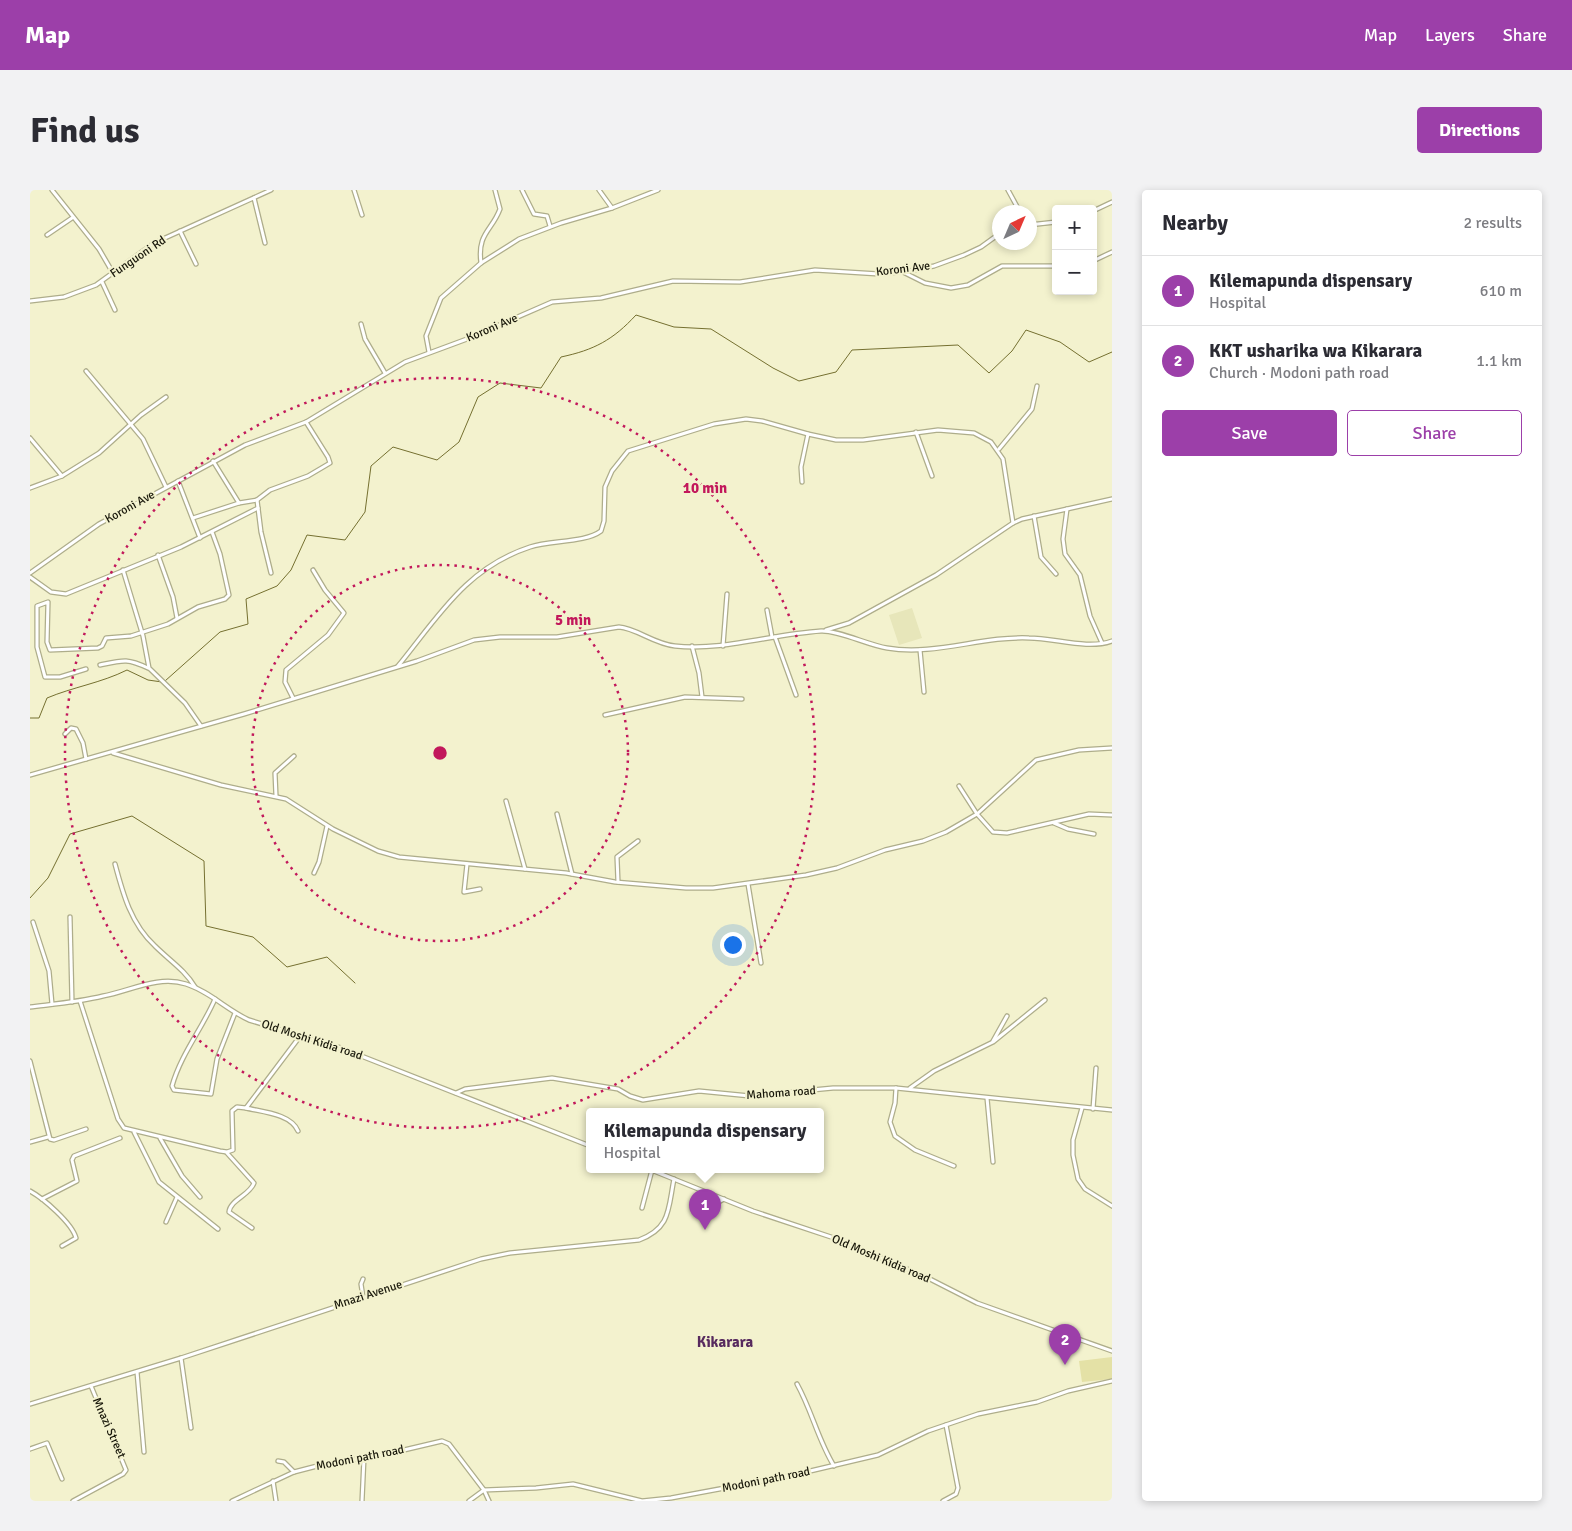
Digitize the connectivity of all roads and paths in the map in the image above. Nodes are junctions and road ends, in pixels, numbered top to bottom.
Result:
1 (52, 190) edge
2 (255, 190) edge
3 (271, 190) edge
4 (354, 190) edge
5 (495, 190) edge
6 (522, 190) edge
7 (599, 190) edge
8 (658, 190) edge
9 (1008, 190) edge
10 (256, 197) junction
11 (1112, 202) edge
12 (1016, 205) edge
13 (612, 208) junction
14 (1097, 208) edge
15 (362, 215) dead end
16 (72, 218) junction
17 (1052, 223) edge
18 (1037, 225) edge
19 (550, 226) junction
20 (180, 231) junction
21 (47, 235) dead end
22 (992, 239) edge
23 (265, 243) dead end
24 (1112, 252) edge
25 (1097, 260) edge
26 (481, 263) junction
27 (196, 264) dead end
28 (1052, 266) edge
29 (902, 272) junction
30 (112, 273) junction
31 (102, 282) junction
32 (30, 301) edge
33 (115, 310) dead end
34 (361, 324) dead end
35 (429, 352) junction
36 (86, 371) dead end
37 (385, 374) junction
38 (1037, 386) dead end
39 (166, 397) dead end
40 (306, 422) junction
41 (131, 424) junction
42 (916, 432) junction
43 (808, 434) junction
44 (30, 438) edge
45 (998, 449) junction
46 (214, 461) junction
47 (62, 476) junction
48 (932, 476) dead end
49 (178, 480) junction
50 (802, 482) dead end
51 (166, 487) junction
52 (30, 488) edge
53 (1112, 499) edge
54 (257, 500) junction
55 (239, 503) junction
56 (258, 508) junction
57 (1067, 509) junction
58 (1034, 516) junction
59 (193, 518) junction
60 (1012, 523) junction
61 (212, 532) junction
62 (200, 538) junction
63 (158, 555) junction
64 (123, 570) junction
65 (313, 570) dead end
66 (30, 573) edge
67 (271, 573) dead end
68 (1056, 574) dead end
69 (30, 577) edge
70 (727, 594) dead end
71 (767, 610) dead end
72 (177, 618) junction
73 (823, 630) junction
74 (142, 632) junction
75 (774, 637) junction
76 (1112, 641) edge
77 (1102, 643) junction
78 (692, 646) junction
79 (722, 646) junction
80 (920, 650) junction
81 (100, 665) dead end
82 (397, 666) junction
83 (149, 668) junction
84 (86, 669) dead end
85 (924, 692) dead end
86 (796, 695) dead end
87 (702, 697) junction
88 (292, 698) junction
89 (742, 699) dead end
90 (605, 715) dead end
91 (201, 726) junction
92 (65, 734) dead end
93 (1112, 748) edge
94 (112, 753) junction
95 (294, 756) dead end
96 (86, 759) junction
97 (30, 775) edge
98 (959, 786) dead end
99 (276, 796) junction
100 (506, 801) dead end
101 (557, 814) dead end
102 (977, 814) junction
103 (1112, 815) edge
104 (1054, 823) junction
105 (327, 826) junction
106 (1094, 834) dead end
107 (638, 841) dead end
108 (115, 864) dead end
109 (467, 864) junction
110 (525, 869) junction
111 (314, 873) dead end
112 (572, 874) junction
113 (618, 882) junction
114 (748, 884) junction
115 (480, 889) dead end
116 (70, 917) dead end
117 (33, 922) dead end
118 (761, 963) dead end
119 (196, 988) junction
120 (215, 999) junction
121 (1045, 1000) dead end
122 (80, 1001) junction
123 (72, 1002) junction
124 (52, 1004) junction
125 (30, 1007) edge
126 (235, 1013) junction
127 (1008, 1016) dead end
128 (301, 1035) junction
129 (993, 1042) junction
130 (30, 1061) edge
131 (1096, 1068) dead end
132 (896, 1088) junction
133 (910, 1089) junction
134 (456, 1093) junction
135 (987, 1098) junction
136 (246, 1108) junction
137 (1082, 1108) junction
138 (1093, 1109) junction
139 (1112, 1110) edge
140 (86, 1129) dead end
141 (134, 1131) junction
142 (298, 1131) dead end
143 (49, 1136) junction
144 (120, 1138) dead end
145 (160, 1138) junction
146 (30, 1142) edge
147 (586, 1144) edge
148 (227, 1152) junction
149 (993, 1162) dead end
150 (954, 1166) dead end
151 (650, 1173) edge
152 (660, 1173) edge
153 (674, 1179) junction
154 (30, 1190) edge
155 (177, 1197) junction
156 (200, 1197) dead end
157 (42, 1199) junction
158 (724, 1199) junction
159 (1112, 1206) edge
160 (642, 1208) dead end
161 (705, 1220) dead end
162 (166, 1222) dead end
163 (252, 1228) dead end
164 (218, 1229) dead end
165 (62, 1246) dead end
166 (363, 1279) dead end
167 (363, 1297) junction
168 (1112, 1351) edge
169 (181, 1358) junction
170 (137, 1372) junction
171 (1112, 1381) edge
172 (797, 1384) dead end
173 (90, 1386) junction
174 (30, 1404) edge
175 (946, 1425) junction
176 (191, 1428) dead end
177 (30, 1449) edge
178 (144, 1452) dead end
179 (364, 1458) junction
180 (278, 1461) dead end
181 (834, 1466) junction
182 (294, 1472) junction
183 (62, 1479) dead end
184 (273, 1481) junction
185 (484, 1490) junction
186 (73, 1501) edge
187 (232, 1501) edge
188 (276, 1501) edge
189 (362, 1501) edge
190 (469, 1501) edge
191 (489, 1501) edge
192 (642, 1501) edge
193 (944, 1501) edge

1 - 16 street
2 - 10 street
3 - 10 street, Funguoni Rd
4 - 15 street
5 - 26 street
6 - 19 street
7 - 13 street
8 - 13 street
9 - 12 street
10 - 20 street, Funguoni Rd
10 - 23 street
11 - 14 street
13 - 19 street
16 - 21 street
16 - 30 street
17 - 18 street
19 - 26 street
20 - 27 street
20 - 30 street, Funguoni Rd
22 - 29 street, Koroni Ave
24 - 25 street
26 - 35 street
28 - 29 street
29 - 35 street, Koroni Ave
30 - 31 street, Funguoni Rd
31 - 32 street, Funguoni Rd
31 - 33 street
34 - 37 street
35 - 37 street, Koroni Ave
36 - 41 street
37 - 40 street, Koroni Ave
38 - 45 street
39 - 41 street
40 - 46 street, Koroni Ave
40 - 54 street
41 - 47 street
41 - 51 street
42 - 43 street
42 - 45 street
42 - 48 street
43 - 50 street
43 - 82 street
44 - 47 street
45 - 60 street
46 - 49 street, Koroni Ave
46 - 55 street
47 - 52 street
49 - 51 street, Koroni Ave
49 - 59 street
51 - 66 street, Koroni Ave
53 - 57 street
54 - 55 street
54 - 56 street
55 - 59 street
56 - 61 street
56 - 67 street
57 - 58 street
57 - 77 street
58 - 60 street
58 - 68 street
59 - 62 street
60 - 73 street
61 - 62 street
61 - 72 street
62 - 63 street
63 - 64 street
63 - 72 street
64 - 69 street
64 - 74 street
65 - 88 street
70 - 79 street
71 - 75 street
72 - 74 street
73 - 75 street
73 - 80 street
74 - 83 street
74 - 84 street
75 - 79 street
75 - 86 street
76 - 77 street
77 - 80 street
78 - 79 street
78 - 82 street
78 - 87 street
80 - 85 street
81 - 83 street
82 - 88 street
83 - 91 street
87 - 89 street
87 - 90 street
88 - 91 street
91 - 94 street
92 - 96 street
93 - 102 street
94 - 96 street
94 - 99 street
95 - 99 street
96 - 97 street
98 - 102 street
99 - 105 street
100 - 110 street
101 - 112 street
102 - 104 street
102 - 114 street
103 - 104 street
104 - 106 street
105 - 109 street
105 - 111 street
107 - 113 street
108 - 119 street
109 - 110 street
109 - 115 street
110 - 112 street
112 - 113 street
113 - 114 street
114 - 118 street
116 - 123 street
117 - 124 street
119 - 120 street, Old Moshi Kidia road
119 - 122 street, Old Moshi Kidia road
120 - 126 street, Old Moshi Kidia road
120 - 126 street
121 - 129 street
122 - 123 street, Old Moshi Kidia road
122 - 141 street
123 - 124 street, Old Moshi Kidia road
124 - 125 street, Old Moshi Kidia road
126 - 128 street, Old Moshi Kidia road
127 - 129 street
128 - 134 street, Old Moshi Kidia road
128 - 136 street
129 - 133 street
130 - 143 street
131 - 138 street
132 - 133 street, Mahoma road
132 - 134 street, Mahoma road
132 - 150 street
133 - 135 street, Mahoma road
134 - 147 street, Old Moshi Kidia road
135 - 137 street, Mahoma road
135 - 149 street
136 - 142 street
136 - 148 street
137 - 138 street, Mahoma road
137 - 159 street
138 - 139 street, Mahoma road
140 - 143 street
141 - 145 street
141 - 155 street
143 - 146 street
144 - 157 street
145 - 148 street
145 - 156 street
148 - 163 street
151 - 160 street
152 - 153 street, Old Moshi Kidia road
153 - 158 street, Old Moshi Kidia road
153 - 167 street, Mnazi Avenue
154 - 157 street
155 - 162 street
155 - 164 street
157 - 165 street
158 - 161 street
158 - 168 street, Old Moshi Kidia road
166 - 167 street
167 - 169 street, Mnazi Avenue
169 - 170 street, Mnazi Avenue
169 - 176 street
170 - 173 street, Mnazi Avenue
170 - 178 street
171 - 175 street, Modoni path road
172 - 181 street
173 - 174 street, Mnazi Avenue
173 - 186 street, Mnazi Street
175 - 181 street, Modoni path road
175 - 193 street
177 - 183 street
179 - 182 street, Modoni path road
179 - 185 street, Modoni path road
179 - 189 street
180 - 182 street
181 - 192 street, Modoni path road
182 - 184 street, Modoni path road
184 - 187 street, Modoni path road
184 - 188 street
185 - 190 street
185 - 191 street
185 - 192 street, Modoni path road

